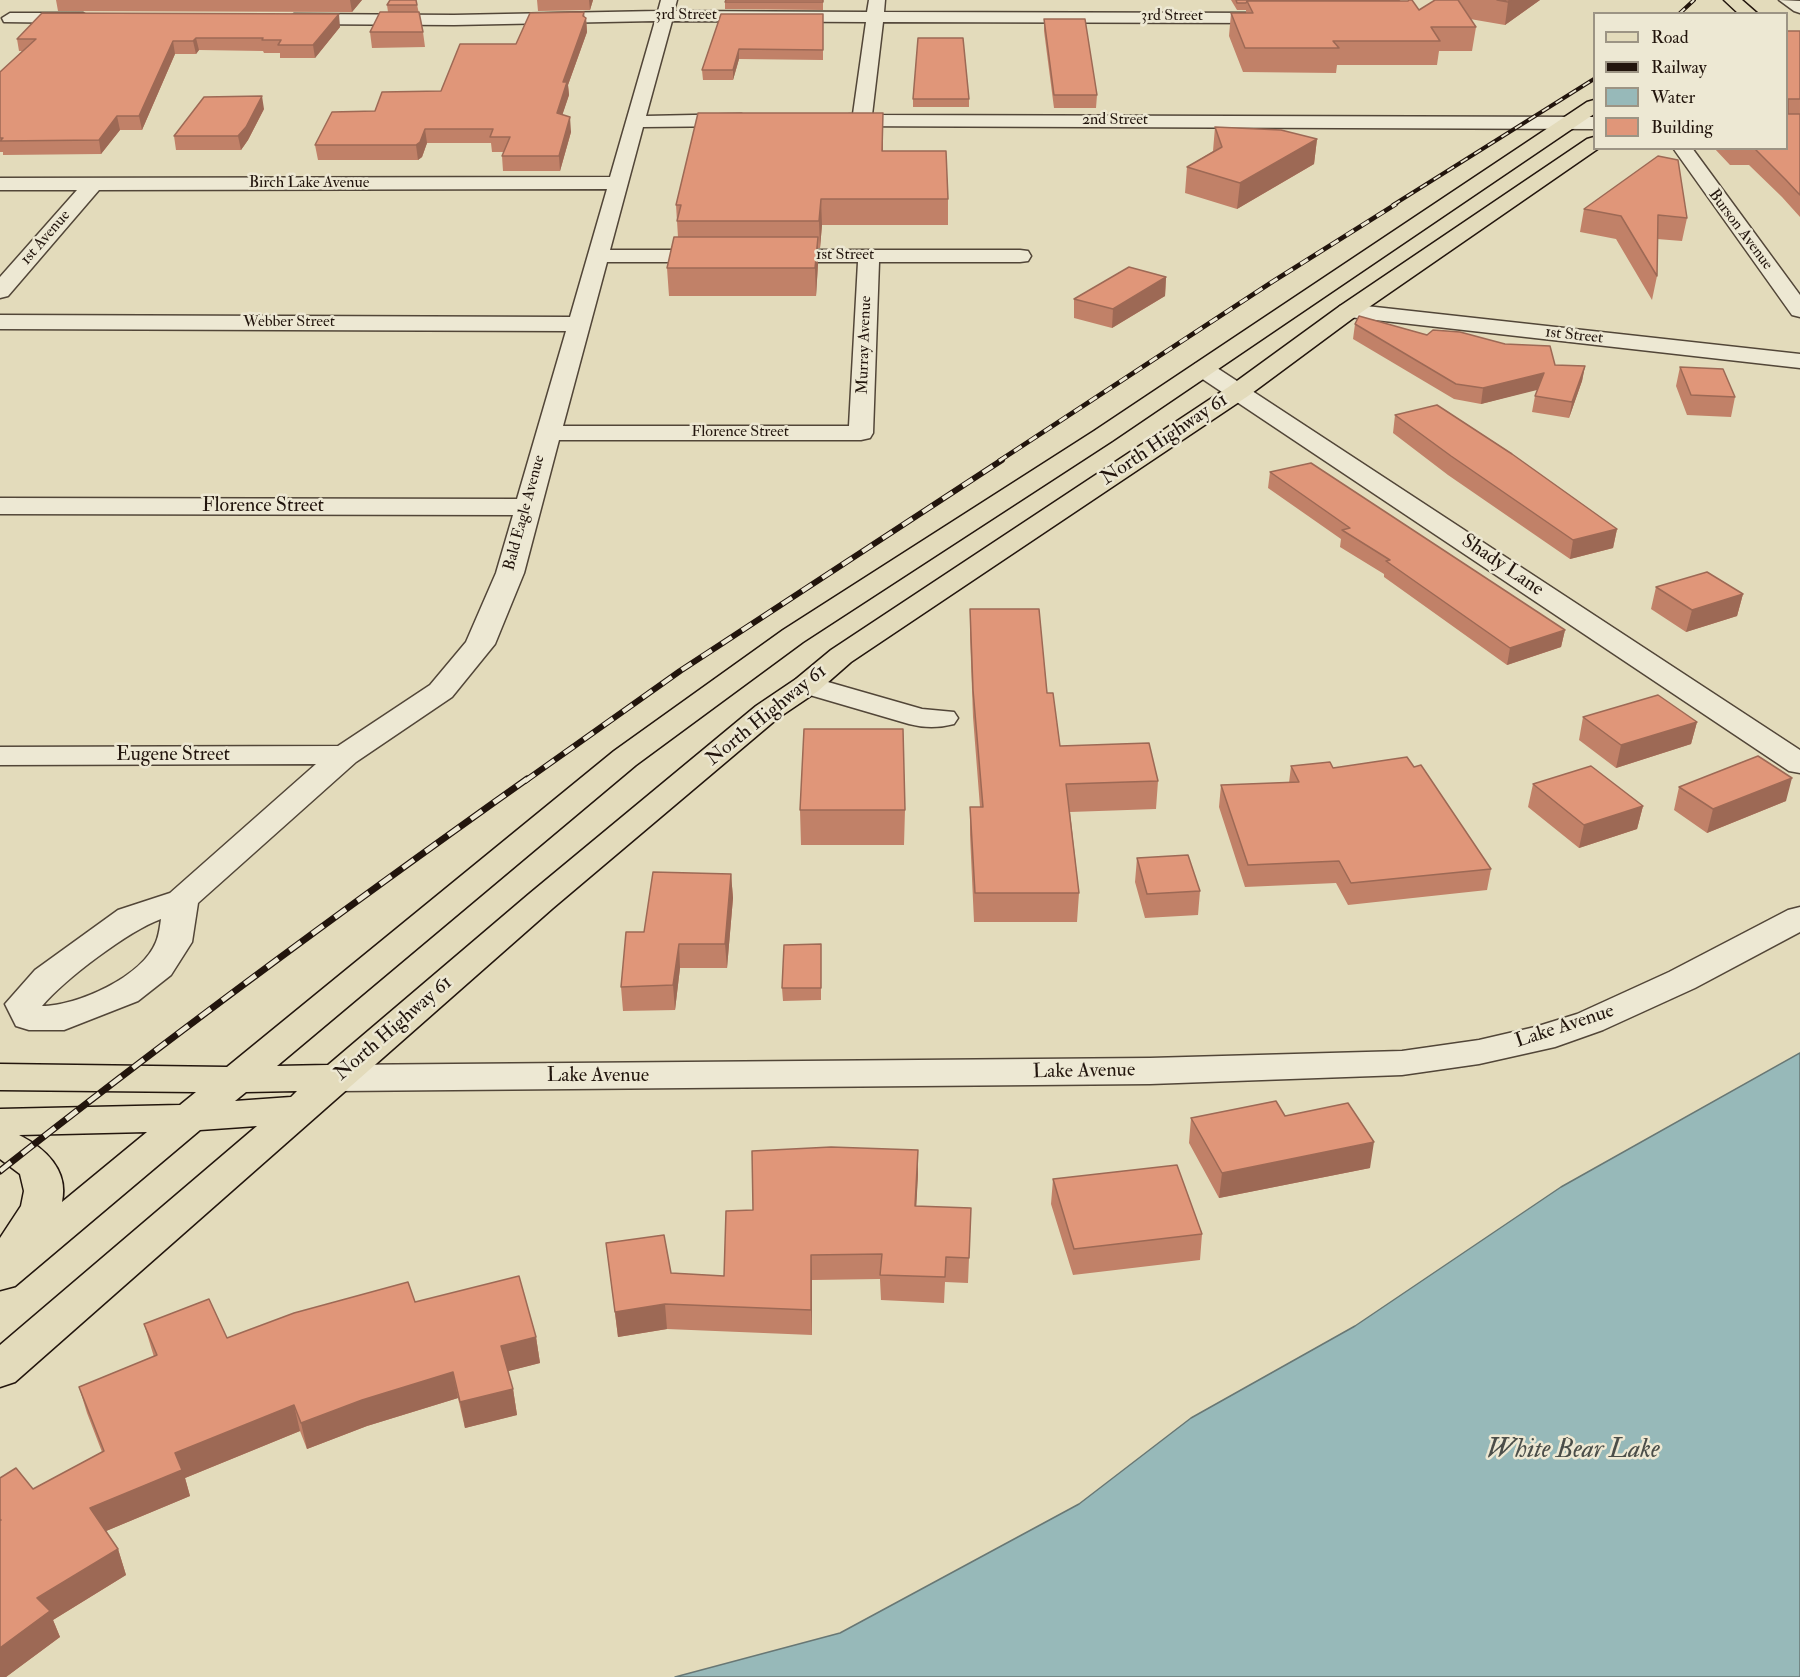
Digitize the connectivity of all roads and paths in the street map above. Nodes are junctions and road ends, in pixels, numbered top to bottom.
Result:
1 (28, 0) edge
2 (1173, 0) edge
3 (1732, 0) edge
4 (1787, 0) edge
5 (666, 8) edge
6 (877, 8) edge
7 (1800, 8) edge
8 (1717, 12) edge
9 (1747, 12) edge
10 (103, 18) edge
11 (1177, 18) junction
12 (1294, 18) edge
13 (278, 19) edge
14 (5, 22) edge
15 (1593, 107) edge
16 (759, 120) edge
17 (816, 120) edge
18 (862, 120) junction
19 (636, 122) junction
20 (1569, 123) junction
21 (1593, 123) edge
22 (1593, 144) edge
23 (1683, 150) edge
24 (618, 183) junction
25 (0, 184) edge
26 (92, 185) junction
27 (598, 256) junction
28 (869, 256) junction
29 (1020, 256) dead end
30 (0, 291) edge
31 (1800, 310) edge
32 (1347, 311) junction
33 (0, 322) edge
34 (578, 324) junction
35 (1800, 361) edge
36 (1203, 369) junction
37 (1239, 391) junction
38 (547, 433) junction
39 (861, 434) joint
40 (0, 506) edge
41 (526, 507) junction
42 (807, 685) junction
43 (943, 718) dead end
44 (345, 755) junction
45 (0, 756) edge
46 (1800, 764) edge
47 (182, 900) junction
48 (1800, 918) edge
49 (0, 1077) edge
50 (338, 1078) junction
51 (236, 1079) junction
52 (301, 1109) junction
53 (191, 1118) junction
54 (0, 1122) edge
55 (0, 1142) edge
56 (0, 1267) edge
57 (0, 1275) edge
58 (0, 1370) edge

1 - 14 street
2 - 11 street
3 - 8 main road
3 - 9 main road
4 - 7 street
5 - 6 street, 3rd Street
5 - 13 street, 3rd Street
5 - 19 street, Bald Eagle Avenue
6 - 11 street, 3rd Street
6 - 18 street
10 - 14 street
11 - 12 street, 3rd Street
15 - 20 main road, North Highway 61
16 - 19 street
17 - 18 street, 2nd Street
18 - 20 street, 2nd Street
19 - 24 street, Bald Eagle Avenue
20 - 21 street, 2nd Street
20 - 36 main road, North Highway 61
22 - 32 main road, North Highway 61
23 - 31 street, Burson Avenue
24 - 26 street, Birch Lake Avenue
24 - 27 street, Bald Eagle Avenue
25 - 26 street, Birch Lake Avenue
26 - 30 street, 1st Avenue
27 - 28 street, 1st Street
27 - 34 street, Bald Eagle Avenue
28 - 29 street, 1st Street
28 - 39 street, Murray Avenue
32 - 35 street, 1st Street
32 - 37 main road, North Highway 61
33 - 34 street, Webber Street
34 - 38 street, Bald Eagle Avenue
36 - 37 street, Shady Lane
36 - 51 main road, North Highway 61
37 - 42 main road, North Highway 61
37 - 46 street, Shady Lane
38 - 39 street, Florence Street
38 - 41 street, Bald Eagle Avenue
40 - 41 street, Florence Street
41 - 44 street, Bald Eagle Avenue
42 - 43 street
42 - 50 main road, North Highway 61
44 - 45 street, Eugene Street
44 - 47 street, Bald Eagle Avenue
47 - 47 street, Bald Eagle Avenue
48 - 50 street, Lake Avenue
49 - 51 main road
50 - 51 main road
50 - 52 main road, North Highway 61
51 - 53 main road, North Highway 61
52 - 53 main road
52 - 58 main road, North Highway 61
53 - 54 main road
53 - 57 main road, North Highway 61
55 - 56 main road

